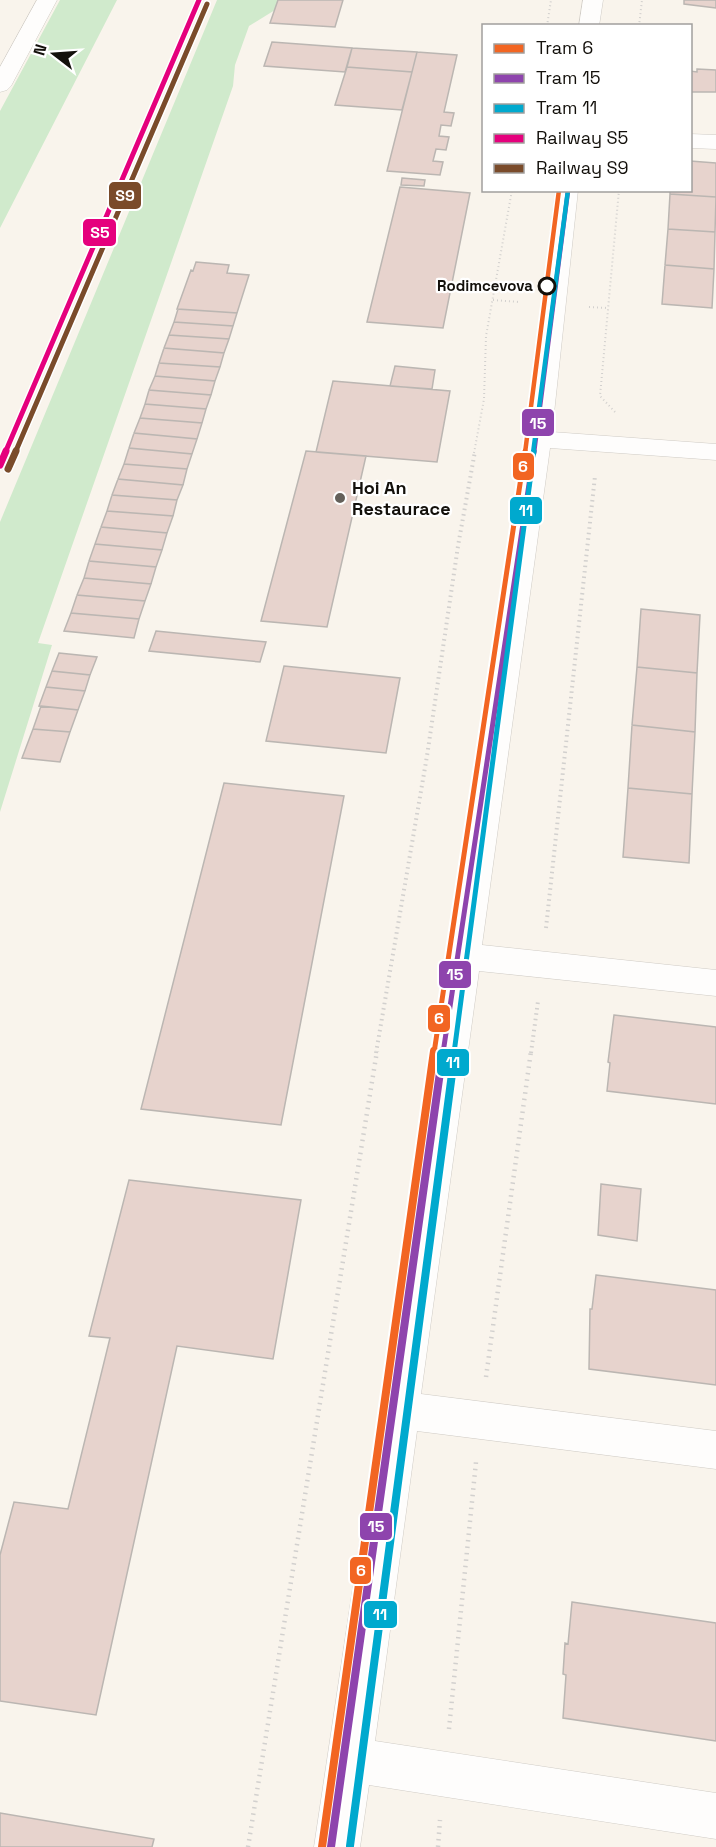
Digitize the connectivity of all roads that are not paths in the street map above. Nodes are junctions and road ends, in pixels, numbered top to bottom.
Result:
1 (47, 0) edge
2 (593, 0) edge
3 (589, 24) edge
4 (0, 86) edge
5 (692, 141) edge
6 (716, 142) edge
7 (567, 192) edge
8 (538, 439) junction
9 (716, 452) edge
10 (464, 956) junction
11 (716, 983) edge
12 (398, 1410) junction
13 (716, 1450) edge
14 (348, 1759) junction
15 (716, 1816) edge
16 (338, 1847) edge

1 - 4 street
2 - 3 street
5 - 6 street
7 - 8 street
8 - 9 street
8 - 10 street
10 - 11 street
10 - 12 street
12 - 13 street
12 - 14 street
14 - 15 street
14 - 16 street

